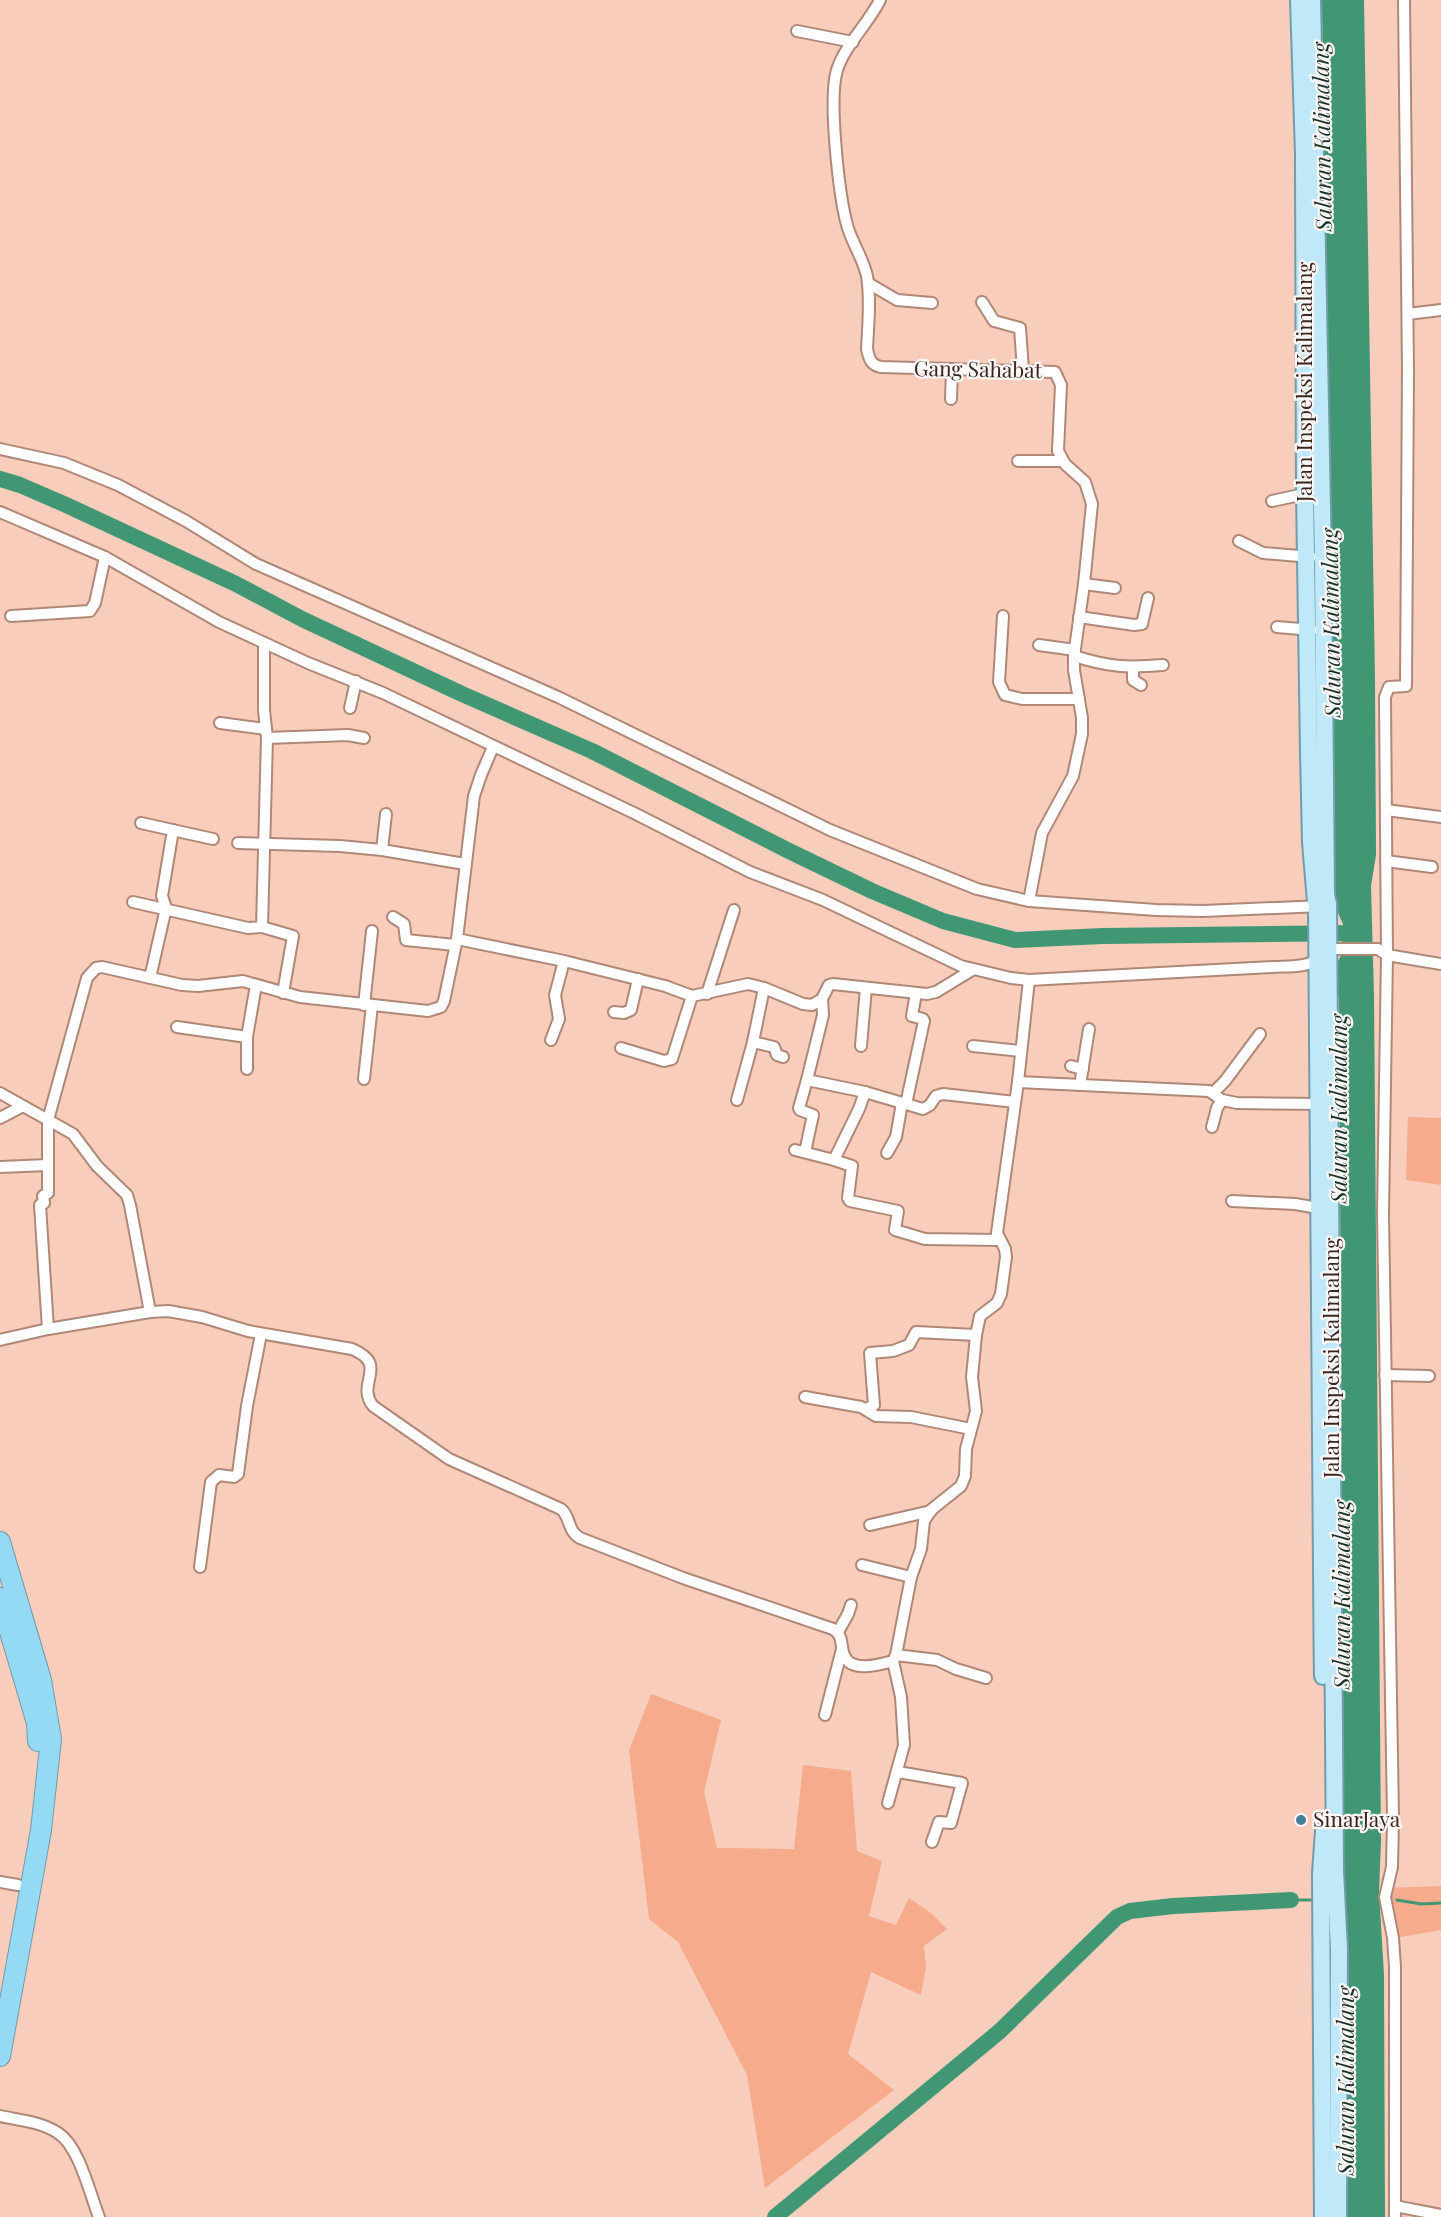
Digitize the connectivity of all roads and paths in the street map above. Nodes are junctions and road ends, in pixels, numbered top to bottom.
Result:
1 (880, 0) edge
2 (1299, 0) edge
3 (1312, 0) edge
4 (1404, 0) edge
5 (797, 31) dead end
6 (1306, 37) junction
7 (853, 42) junction
8 (868, 283) junction
9 (982, 302) dead end
10 (932, 303) dead end
11 (1441, 310) edge
12 (1408, 314) junction
13 (952, 369) junction
14 (1023, 370) junction
15 (951, 399) dead end
16 (0, 449) edge
17 (1018, 461) dead end
18 (1062, 461) junction
19 (1313, 492) junction
20 (1272, 501) dead end
21 (0, 512) edge
22 (1239, 541) dead end
23 (105, 557) junction
24 (1315, 558) junction
25 (1084, 584) junction
26 (1115, 588) dead end
27 (1148, 598) dead end
28 (11, 616) dead end
29 (1003, 616) dead end
30 (1079, 617) junction
31 (1277, 627) dead end
32 (1316, 630) junction
33 (264, 643) junction
34 (1039, 645) dead end
35 (1074, 653) junction
36 (1163, 665) dead end
37 (1133, 667) junction
38 (356, 681) junction
39 (1142, 686) dead end
40 (1079, 699) junction
41 (350, 708) dead end
42 (220, 723) dead end
43 (267, 734) junction
44 (364, 738) dead end
45 (493, 747) junction
46 (1386, 810) junction
47 (386, 814) dead end
48 (1441, 817) edge
49 (141, 823) dead end
50 (173, 830) junction
51 (213, 839) dead end
52 (264, 842) junction
53 (238, 843) dead end
54 (382, 850) junction
55 (1386, 861) junction
56 (465, 864) junction
57 (1432, 867) dead end
58 (1029, 901) junction
59 (133, 902) dead end
60 (1323, 907) junction
61 (166, 908) junction
62 (734, 910) dead end
63 (393, 917) dead end
64 (262, 927) junction
65 (372, 931) dead end
66 (456, 942) junction
67 (1383, 952) junction
68 (1325, 953) junction
69 (564, 961) junction
70 (1441, 964) edge
71 (972, 970) junction
72 (150, 978) junction
73 (638, 979) junction
74 (1029, 980) junction
75 (256, 985) junction
76 (764, 988) junction
77 (866, 988) junction
78 (283, 993) junction
79 (916, 993) junction
80 (707, 994) junction
81 (692, 996) junction
82 (822, 999) junction
83 (368, 1005) junction
84 (614, 1012) dead end
85 (177, 1027) dead end
86 (1089, 1029) dead end
87 (1260, 1034) dead end
88 (247, 1037) junction
89 (551, 1040) dead end
90 (753, 1042) junction
91 (861, 1046) dead end
92 (972, 1046) dead end
93 (621, 1048) dead end
94 (1021, 1051) junction
95 (783, 1057) dead end
96 (1071, 1066) dead end
97 (247, 1069) dead end
98 (1083, 1069) junction
99 (364, 1079) dead end
100 (807, 1080) junction
101 (1018, 1082) junction
102 (1080, 1085) junction
103 (865, 1092) junction
104 (0, 1093) edge
105 (1218, 1096) junction
106 (737, 1100) dead end
107 (1015, 1102) junction
108 (904, 1103) junction
109 (1324, 1104) junction
110 (23, 1106) junction
111 (0, 1118) edge
112 (48, 1120) junction
113 (1212, 1127) dead end
114 (886, 1154) dead end
115 (834, 1160) junction
116 (48, 1165) junction
117 (0, 1167) edge
118 (1232, 1201) dead end
119 (1324, 1209) junction
120 (999, 1240) junction
121 (150, 1312) junction
122 (48, 1329) junction
123 (261, 1334) junction
124 (976, 1335) junction
125 (0, 1340) edge
126 (1385, 1375) junction
127 (1429, 1376) dead end
128 (805, 1397) dead end
129 (866, 1408) junction
130 (971, 1429) junction
131 (931, 1510) junction
132 (870, 1525) dead end
133 (0, 1542) edge
134 (862, 1565) dead end
135 (200, 1567) dead end
136 (911, 1577) junction
137 (0, 1598) edge
138 (851, 1605) dead end
139 (838, 1632) junction
140 (842, 1648) junction
141 (894, 1658) junction
142 (986, 1678) dead end
143 (825, 1715) dead end
144 (898, 1772) junction
145 (888, 1803) dead end
146 (932, 1842) dead end
147 (9, 1883) edge
148 (1329, 1918) junction
149 (0, 1986) edge
150 (0, 2056) edge
151 (0, 2116) edge
152 (1395, 2212) edge
153 (1441, 2215) edge
154 (99, 2217) edge
155 (1323, 2217) edge
156 (1338, 2217) edge

1 - 7 street, Gang Sahabat
2 - 6 main road, Jalan Inspeksi Kalimalang
3 - 6 main road, Jalan Inspeksi Kalimalang
4 - 12 street
5 - 7 street
6 - 19 main road, Jalan Inspeksi Kalimalang
7 - 8 street, Gang Sahabat
8 - 10 street
8 - 13 street, Gang Sahabat
9 - 14 street
11 - 12 street
12 - 46 street
13 - 14 street, Gang Sahabat
13 - 15 street
14 - 18 street, Gang Sahabat
16 - 58 street
17 - 18 street
18 - 25 street
19 - 20 street
19 - 24 main road, Jalan Inspeksi Kalimalang
21 - 23 street
22 - 24 street
23 - 28 street
23 - 33 street
24 - 32 main road, Jalan Inspeksi Kalimalang
25 - 26 street
25 - 30 street
27 - 30 street
29 - 40 street
30 - 35 street
31 - 32 street
32 - 60 main road, Jalan Inspeksi Kalimalang
33 - 38 street
33 - 43 street
34 - 35 street
35 - 37 street
35 - 40 street
36 - 37 street
37 - 39 street
38 - 41 street
38 - 45 street
40 - 58 street
42 - 43 street
43 - 44 street
43 - 52 street
45 - 56 street
45 - 71 street
46 - 48 street
46 - 55 street
47 - 54 street
49 - 50 street
50 - 51 street
50 - 61 street
52 - 53 street
52 - 54 street
52 - 64 street
54 - 56 street
55 - 57 street
55 - 67 street
56 - 66 street
58 - 60 street
59 - 61 street
60 - 68 main road, Jalan Inspeksi Kalimalang
61 - 64 street
61 - 72 street
62 - 80 street
63 - 66 street
64 - 78 street
65 - 83 street
66 - 69 street
66 - 83 street
67 - 68 street
67 - 70 street
67 - 126 street
68 - 74 street
68 - 109 main road, Jalan Inspeksi Kalimalang
69 - 73 street
69 - 89 street
71 - 74 street
71 - 79 street
72 - 75 street
72 - 112 street
73 - 81 street
73 - 84 street
74 - 94 street
75 - 78 street
75 - 88 street
76 - 80 street
76 - 82 street
76 - 90 street
77 - 79 street
77 - 82 street
77 - 91 street
78 - 83 street
79 - 108 street
80 - 81 street
81 - 93 street
82 - 100 street
83 - 99 street
85 - 88 street
86 - 98 street
87 - 105 street
88 - 97 street
90 - 95 street
90 - 106 street
92 - 94 street
94 - 101 street
96 - 98 street
98 - 102 street
100 - 103 street
100 - 115 street
101 - 102 street
101 - 107 street
102 - 105 street
103 - 108 street
103 - 115 street
104 - 110 street
105 - 109 street
105 - 113 street
107 - 108 street
107 - 120 street
108 - 114 street
109 - 119 main road, Jalan Inspeksi Kalimalang
110 - 111 street
110 - 112 street
112 - 116 street
112 - 121 street
115 - 120 street
116 - 117 street
116 - 122 street
118 - 119 street
119 - 148 main road, Jalan Inspeksi Kalimalang
120 - 124 street
121 - 122 street
121 - 123 street
122 - 125 street
123 - 135 street
123 - 139 street
124 - 129 street
124 - 130 street
126 - 127 street
126 - 152 street
128 - 129 street
129 - 130 street
130 - 131 street
131 - 132 street
131 - 136 street
133 - 150 highway
134 - 136 street
136 - 141 street
137 - 147 highway
138 - 139 street
139 - 140 street
140 - 141 street
140 - 143 street
141 - 142 street
141 - 144 street
144 - 145 street
144 - 146 street
147 - 149 highway
148 - 155 main road, Jalan Inspeksi Kalimalang
148 - 156 main road, Jalan Inspeksi Kalimalang
151 - 154 street
152 - 153 street

